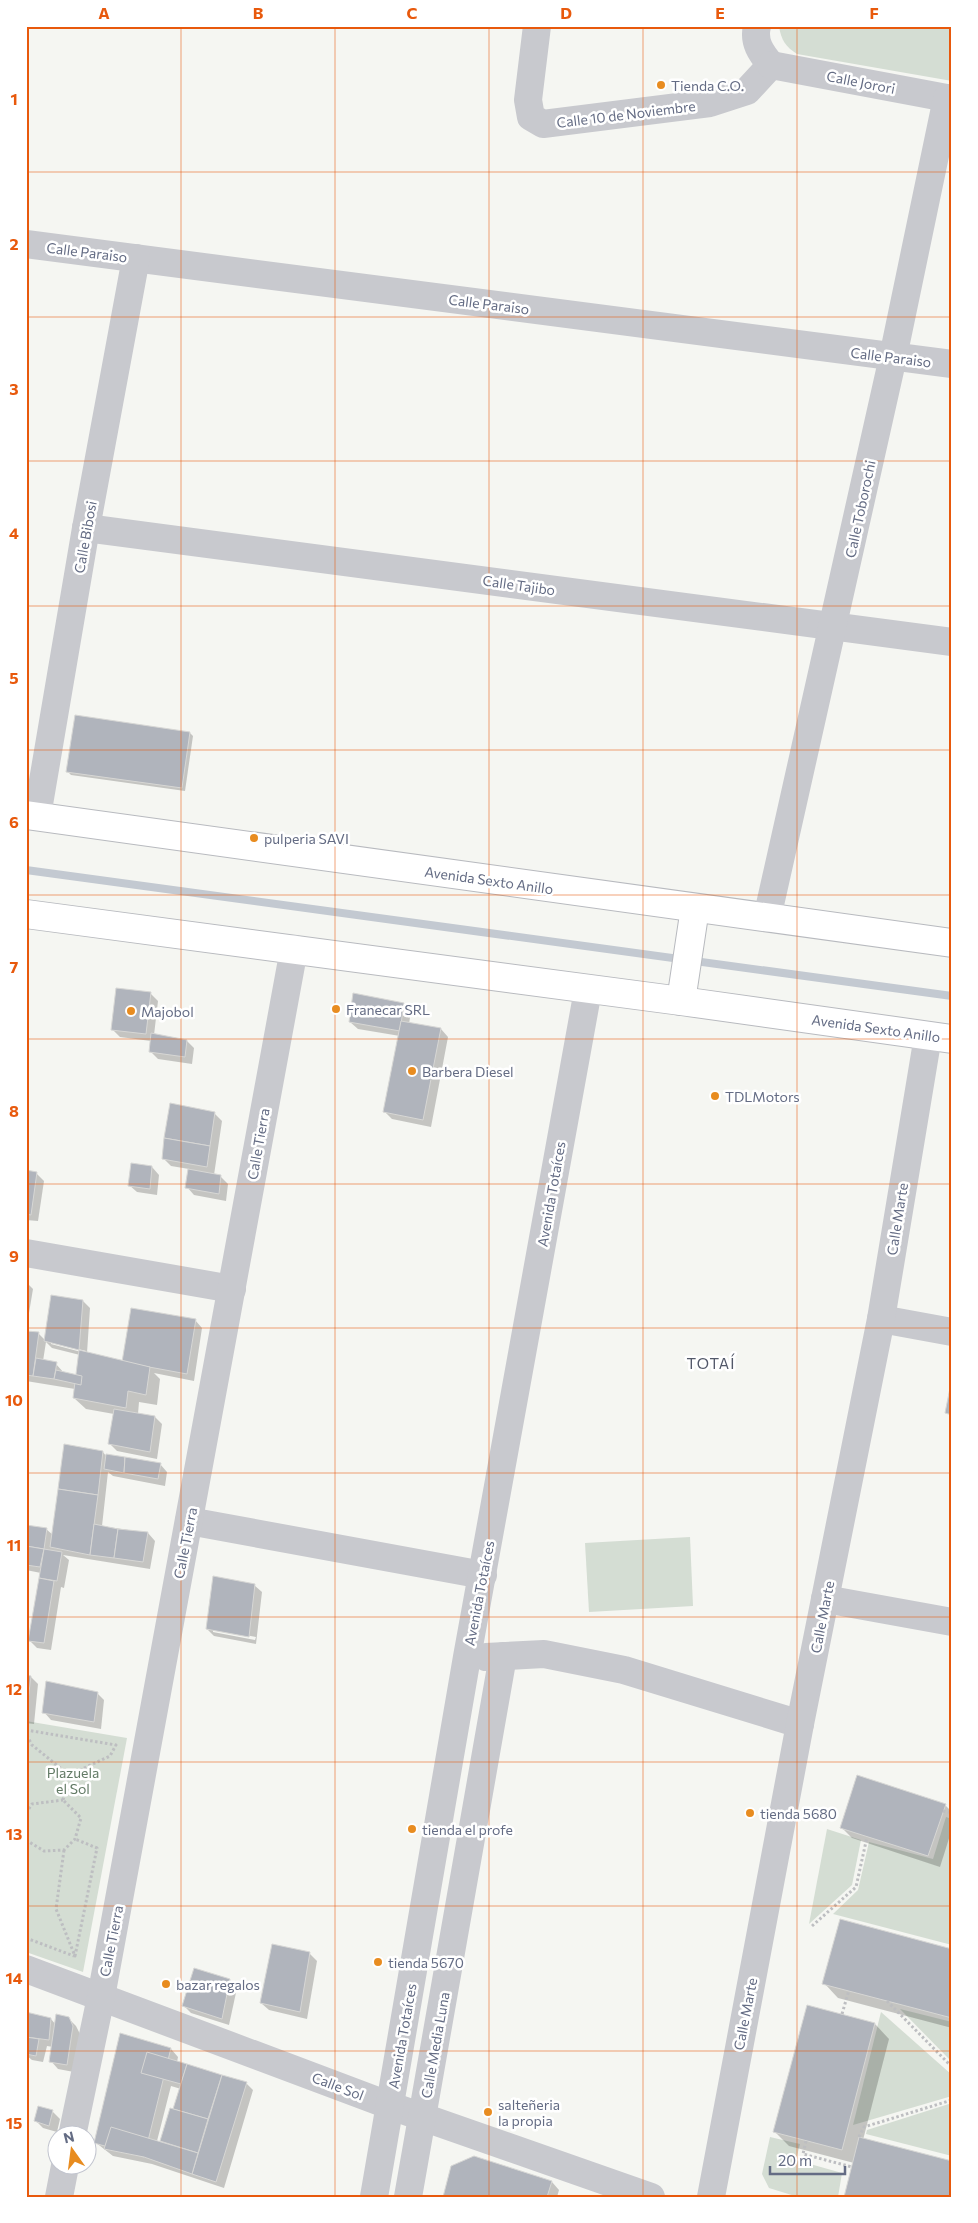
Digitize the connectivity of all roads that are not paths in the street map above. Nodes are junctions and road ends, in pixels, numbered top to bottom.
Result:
1 (537, 26) edge
2 (757, 26) edge
3 (771, 65) junction
4 (949, 98) edge
5 (26, 244) edge
6 (136, 258) junction
7 (893, 357) junction
8 (952, 364) edge
9 (86, 528) junction
10 (834, 626) junction
11 (952, 642) edge
12 (32, 816) edge
13 (695, 908) junction
14 (26, 914) edge
15 (767, 918) junction
16 (952, 943) edge
17 (294, 949) junction
18 (683, 989) junction
19 (588, 990) junction
20 (940, 1038) edge
21 (26, 1253) edge
22 (232, 1289) junction
23 (880, 1319) junction
24 (952, 1332) edge
25 (189, 1521) junction
26 (483, 1575) junction
27 (826, 1599) junction
28 (952, 1622) edge
29 (503, 1656) junction
30 (467, 1657) junction
31 (800, 1724) junction
32 (26, 1969) edge
33 (101, 1997) junction
34 (391, 2106) junction
35 (422, 2117) junction
36 (74, 2126) edge
37 (64, 2176) edge
38 (59, 2197) edge
39 (374, 2197) edge
40 (408, 2197) edge
41 (651, 2197) edge
42 (711, 2197) edge

1 - 3 street, Calle 10 de Noviembre
2 - 3 street
3 - 4 street, Calle Jorori
4 - 7 street, Calle Toborochi
5 - 6 street, Calle Paraiso
6 - 7 street, Calle Paraiso
6 - 9 street, Calle Bibosi
7 - 8 street, Calle Paraiso
7 - 10 street, Calle Toborochi
9 - 10 street, Calle Tajibo
9 - 12 street, Calle Bibosi
10 - 11 street, Calle Tajibo
10 - 15 street, Calle Toborochi
12 - 13 main road, Avenida Sexto Anillo
13 - 15 main road, Avenida Sexto Anillo
13 - 18 main road
14 - 17 main road, Avenida Sexto Anillo
15 - 16 main road, Avenida Sexto Anillo
17 - 19 main road, Avenida Sexto Anillo
17 - 22 street, Calle Tierra
18 - 19 main road, Avenida Sexto Anillo
18 - 20 main road, Avenida Sexto Anillo
19 - 26 street, Avenida Totaíces
20 - 23 street, Calle Marte
21 - 22 street
22 - 25 street, Calle Tierra
23 - 24 street
23 - 27 street, Calle Marte
25 - 26 street
25 - 33 street, Calle Tierra
26 - 30 street, Avenida Totaíces
27 - 28 street
27 - 31 street, Calle Marte
29 - 30 street
29 - 31 street
29 - 35 street, Calle Media Luna
30 - 34 street, Avenida Totaíces
31 - 42 street, Calle Marte
32 - 33 street, Calle Sol
33 - 34 street, Calle Sol
33 - 36 street, Calle Tierra
34 - 35 street, Calle Sol
34 - 39 street, Avenida Totaíces
35 - 40 street, Calle Media Luna
35 - 41 street, Calle Sol
37 - 38 street

